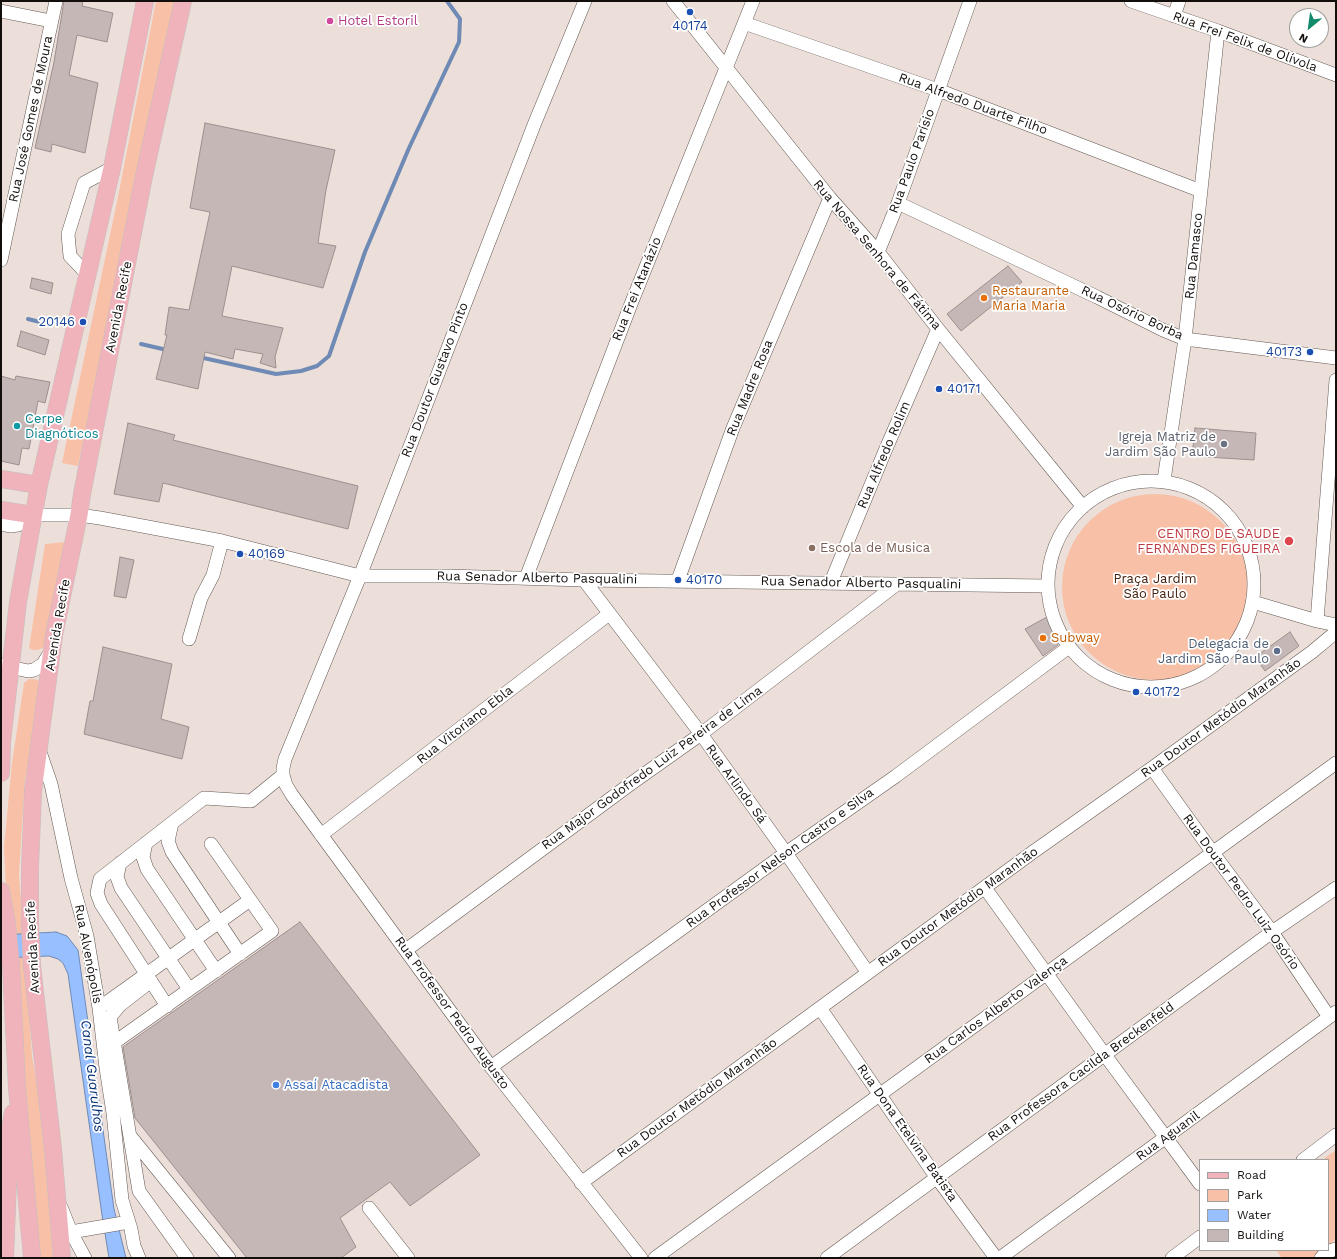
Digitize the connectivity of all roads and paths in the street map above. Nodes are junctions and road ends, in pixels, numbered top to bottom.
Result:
1 (56, 1) edge
2 (145, 1) edge
3 (183, 1) edge
4 (585, 1) edge
5 (673, 1) edge
6 (753, 1) edge
7 (970, 1) edge
8 (1131, 1) edge
9 (1179, 1) edge
10 (1, 11) edge
11 (1174, 16) junction
12 (52, 22) junction
13 (744, 23) junction
14 (1218, 31) junction
15 (727, 68) junction
16 (1336, 75) edge
17 (938, 90) junction
18 (112, 168) junction
19 (1201, 191) junction
20 (830, 198) junction
21 (898, 203) junction
22 (878, 252) junction
23 (1, 260) edge
24 (87, 274) junction
25 (938, 329) junction
26 (1186, 339) junction
27 (1336, 358) edge
28 (1336, 380) edge
29 (1, 479) edge
30 (1164, 480) junction
31 (38, 485) junction
32 (1083, 506) junction
33 (1, 510) edge
34 (33, 515) junction
35 (79, 515) junction
36 (1, 524) edge
37 (222, 541) junction
38 (360, 576) junction
39 (526, 578) junction
40 (584, 580) junction
41 (678, 580) junction
42 (831, 582) junction
43 (897, 584) junction
44 (1047, 586) junction
45 (1253, 602) junction
46 (609, 614) junction
47 (1317, 621) junction
48 (1336, 624) edge
49 (1336, 632) edge
50 (189, 639) dead end
51 (1068, 647) junction
52 (52, 650) junction
53 (5, 666) edge
54 (701, 734) junction
55 (39, 748) junction
56 (1336, 763) edge
57 (1152, 768) junction
58 (1, 773) edge
59 (283, 775) junction
60 (172, 823) junction
61 (321, 835) junction
62 (146, 843) junction
63 (211, 844) dead end
64 (786, 853) junction
65 (1213, 853) junction
66 (120, 863) junction
67 (985, 888) junction
68 (1336, 888) edge
69 (1, 891) edge
70 (250, 900) junction
71 (219, 923) junction
72 (1272, 932) junction
73 (194, 940) junction
74 (406, 950) junction
75 (240, 954) junction
76 (169, 959) junction
77 (216, 971) junction
78 (868, 974) junction
79 (1047, 974) junction
80 (149, 978) junction
81 (189, 989) junction
82 (167, 1006) junction
83 (99, 1008) junction
84 (820, 1008) junction
85 (1333, 1014) edge
86 (115, 1042) junction
87 (1104, 1055) junction
88 (491, 1067) junction
89 (17, 1088) junction
90 (880, 1094) junction
91 (5, 1127) edge
92 (1336, 1135) edge
93 (131, 1137) junction
94 (1166, 1137) junction
95 (1304, 1159) edge
96 (937, 1178) junction
97 (581, 1183) junction
98 (1199, 1183) edge
99 (58, 1199) junction
100 (369, 1208) dead end
101 (129, 1222) junction
102 (71, 1232) junction
103 (1199, 1239) edge
104 (1336, 1249) edge
105 (5, 1258) edge
106 (32, 1258) edge
107 (62, 1258) edge
108 (85, 1258) edge
109 (139, 1258) edge
110 (187, 1258) edge
111 (229, 1258) edge
112 (408, 1258) edge
113 (641, 1258) edge
114 (655, 1258) edge
115 (827, 1258) edge
116 (996, 1258) edge
117 (1000, 1258) edge
118 (1172, 1258) edge
119 (1322, 1258) edge

1 - 12 street, Rua José Gomes de Moura
2 - 18 main road
3 - 35 main road, Avenida Recife
4 - 38 street, Rua Doutor Gustavo Pinto
5 - 15 street, Rua Nossa Senhora de Fátima
6 - 13 street, Rua Frei Atanázio
7 - 17 street, Rua Paulo Parísio
8 - 11 street, Rua Frei Felix de Olívola
9 - 11 street
10 - 12 street
11 - 14 street, Rua Frei Felix de Olívola
12 - 23 street, Rua José Gomes de Moura
13 - 15 street, Rua Frei Atanázio
13 - 17 street, Rua Alfredo Duarte Filho
14 - 16 street, Rua Frei Felix de Olívola
14 - 19 street, Rua Damasco
15 - 20 street, Rua Nossa Senhora de Fátima
15 - 39 street, Rua Frei Atanázio
17 - 19 street, Rua Alfredo Duarte Filho
17 - 21 street, Rua Paulo Parísio
18 - 24 main road
18 - 24 street
19 - 26 street, Rua Damasco
20 - 22 street, Rua Nossa Senhora de Fátima
20 - 41 street, Rua Madre Rosa
21 - 22 street, Rua Paulo Parísio
21 - 26 street, Rua Osório Borba
22 - 25 street, Rua Nossa Senhora de Fátima
24 - 31 main road
25 - 32 street, Rua Nossa Senhora de Fátima
25 - 42 street, Rua Alfredo Rolim
26 - 27 street, Rua Osório Borba
26 - 30 street, Rua Damasco
28 - 47 street
29 - 31 main road
30 - 32 street
30 - 45 street
31 - 34 main road
32 - 44 street
33 - 34 main road
34 - 35 street, Rua Senador Alberto Pasqualini
34 - 36 street
34 - 53 main road
35 - 37 street, Rua Senador Alberto Pasqualini
35 - 52 main road, Avenida Recife
37 - 38 street, Rua Senador Alberto Pasqualini
37 - 50 street
38 - 39 street, Rua Senador Alberto Pasqualini
38 - 59 street, Rua Doutor Gustavo Pinto
39 - 40 street, Rua Senador Alberto Pasqualini
40 - 41 street, Rua Senador Alberto Pasqualini
40 - 46 street, Rua Arlindo Sá
41 - 42 street, Rua Senador Alberto Pasqualini
42 - 43 street, Rua Senador Alberto Pasqualini
43 - 44 street, Rua Senador Alberto Pasqualini
43 - 54 street, Rua Major Godofredo Luiz Pereira de Lima
44 - 51 street
45 - 47 street
45 - 51 street
46 - 54 street, Rua Arlindo Sá
46 - 61 street, Rua Vitoriano Ebla
47 - 48 street
49 - 57 street, Rua Doutor Metódio Maranhão
51 - 64 street, Rua Professor Nelson Castro e Silva
52 - 53 street
52 - 55 main road, Avenida Recife
53 - 58 main road
54 - 64 street, Rua Arlindo Sá
54 - 74 street, Rua Major Godofredo Luiz Pereira de Lima
55 - 83 street, Rua Alvenópolis
55 - 99 main road, Avenida Recife
56 - 65 street, Rua Carlos Alberto Valença
57 - 65 street, Rua Doutor Pedro Luiz Osório
57 - 67 street, Rua Doutor Metódio Maranhão
59 - 60 street
59 - 61 street, Rua Professor Pedro Augusto
60 - 62 street
60 - 71 street
61 - 74 street, Rua Professor Pedro Augusto
62 - 66 street
62 - 73 street
63 - 70 street
64 - 78 street, Rua Arlindo Sá
64 - 88 street, Rua Professor Nelson Castro e Silva
65 - 72 street, Rua Doutor Pedro Luiz Osório
65 - 79 street, Rua Carlos Alberto Valença
66 - 76 street
66 - 80 street
67 - 78 street, Rua Doutor Metódio Maranhão
67 - 79 street
68 - 72 street, Rua Professora Cacilda Breckenfeld
69 - 89 main road, Avenida Recife
70 - 71 street
70 - 75 street
71 - 73 street
71 - 75 street
72 - 85 street, Rua Doutor Pedro Luiz Osório
72 - 87 street, Rua Professora Cacilda Breckenfeld
73 - 76 street
73 - 77 street
74 - 88 street, Rua Professor Pedro Augusto
75 - 77 street
76 - 80 street
76 - 81 street
77 - 81 street
78 - 84 street, Rua Doutor Metódio Maranhão
79 - 87 street
79 - 90 street, Rua Carlos Alberto Valença
80 - 82 street
80 - 83 street
80 - 86 street
81 - 82 street
82 - 86 street
83 - 101 street, Rua Alvenópolis
84 - 90 street, Rua Dona Etelvina Batista
84 - 97 street, Rua Doutor Metódio Maranhão
85 - 94 street, Rua Aguanil
86 - 93 street
87 - 94 street
87 - 96 street, Rua Professora Cacilda Breckenfeld
88 - 97 street, Rua Professor Pedro Augusto
89 - 91 main road
89 - 106 main road, Avenida Recife
90 - 96 street, Rua Dona Etelvina Batista
90 - 114 street, Rua Carlos Alberto Valença
91 - 105 main road
92 - 95 street
93 - 110 street
93 - 111 street
94 - 98 street
94 - 117 street, Rua Aguanil
96 - 115 street, Rua Professora Cacilda Breckenfeld
96 - 116 street, Rua Dona Etelvina Batista
97 - 113 street, Rua Professor Pedro Augusto
99 - 102 street
99 - 107 main road, Avenida Recife
100 - 112 street
101 - 102 street
101 - 109 street, Rua Alvenópolis
102 - 108 street
103 - 118 street
104 - 119 street

